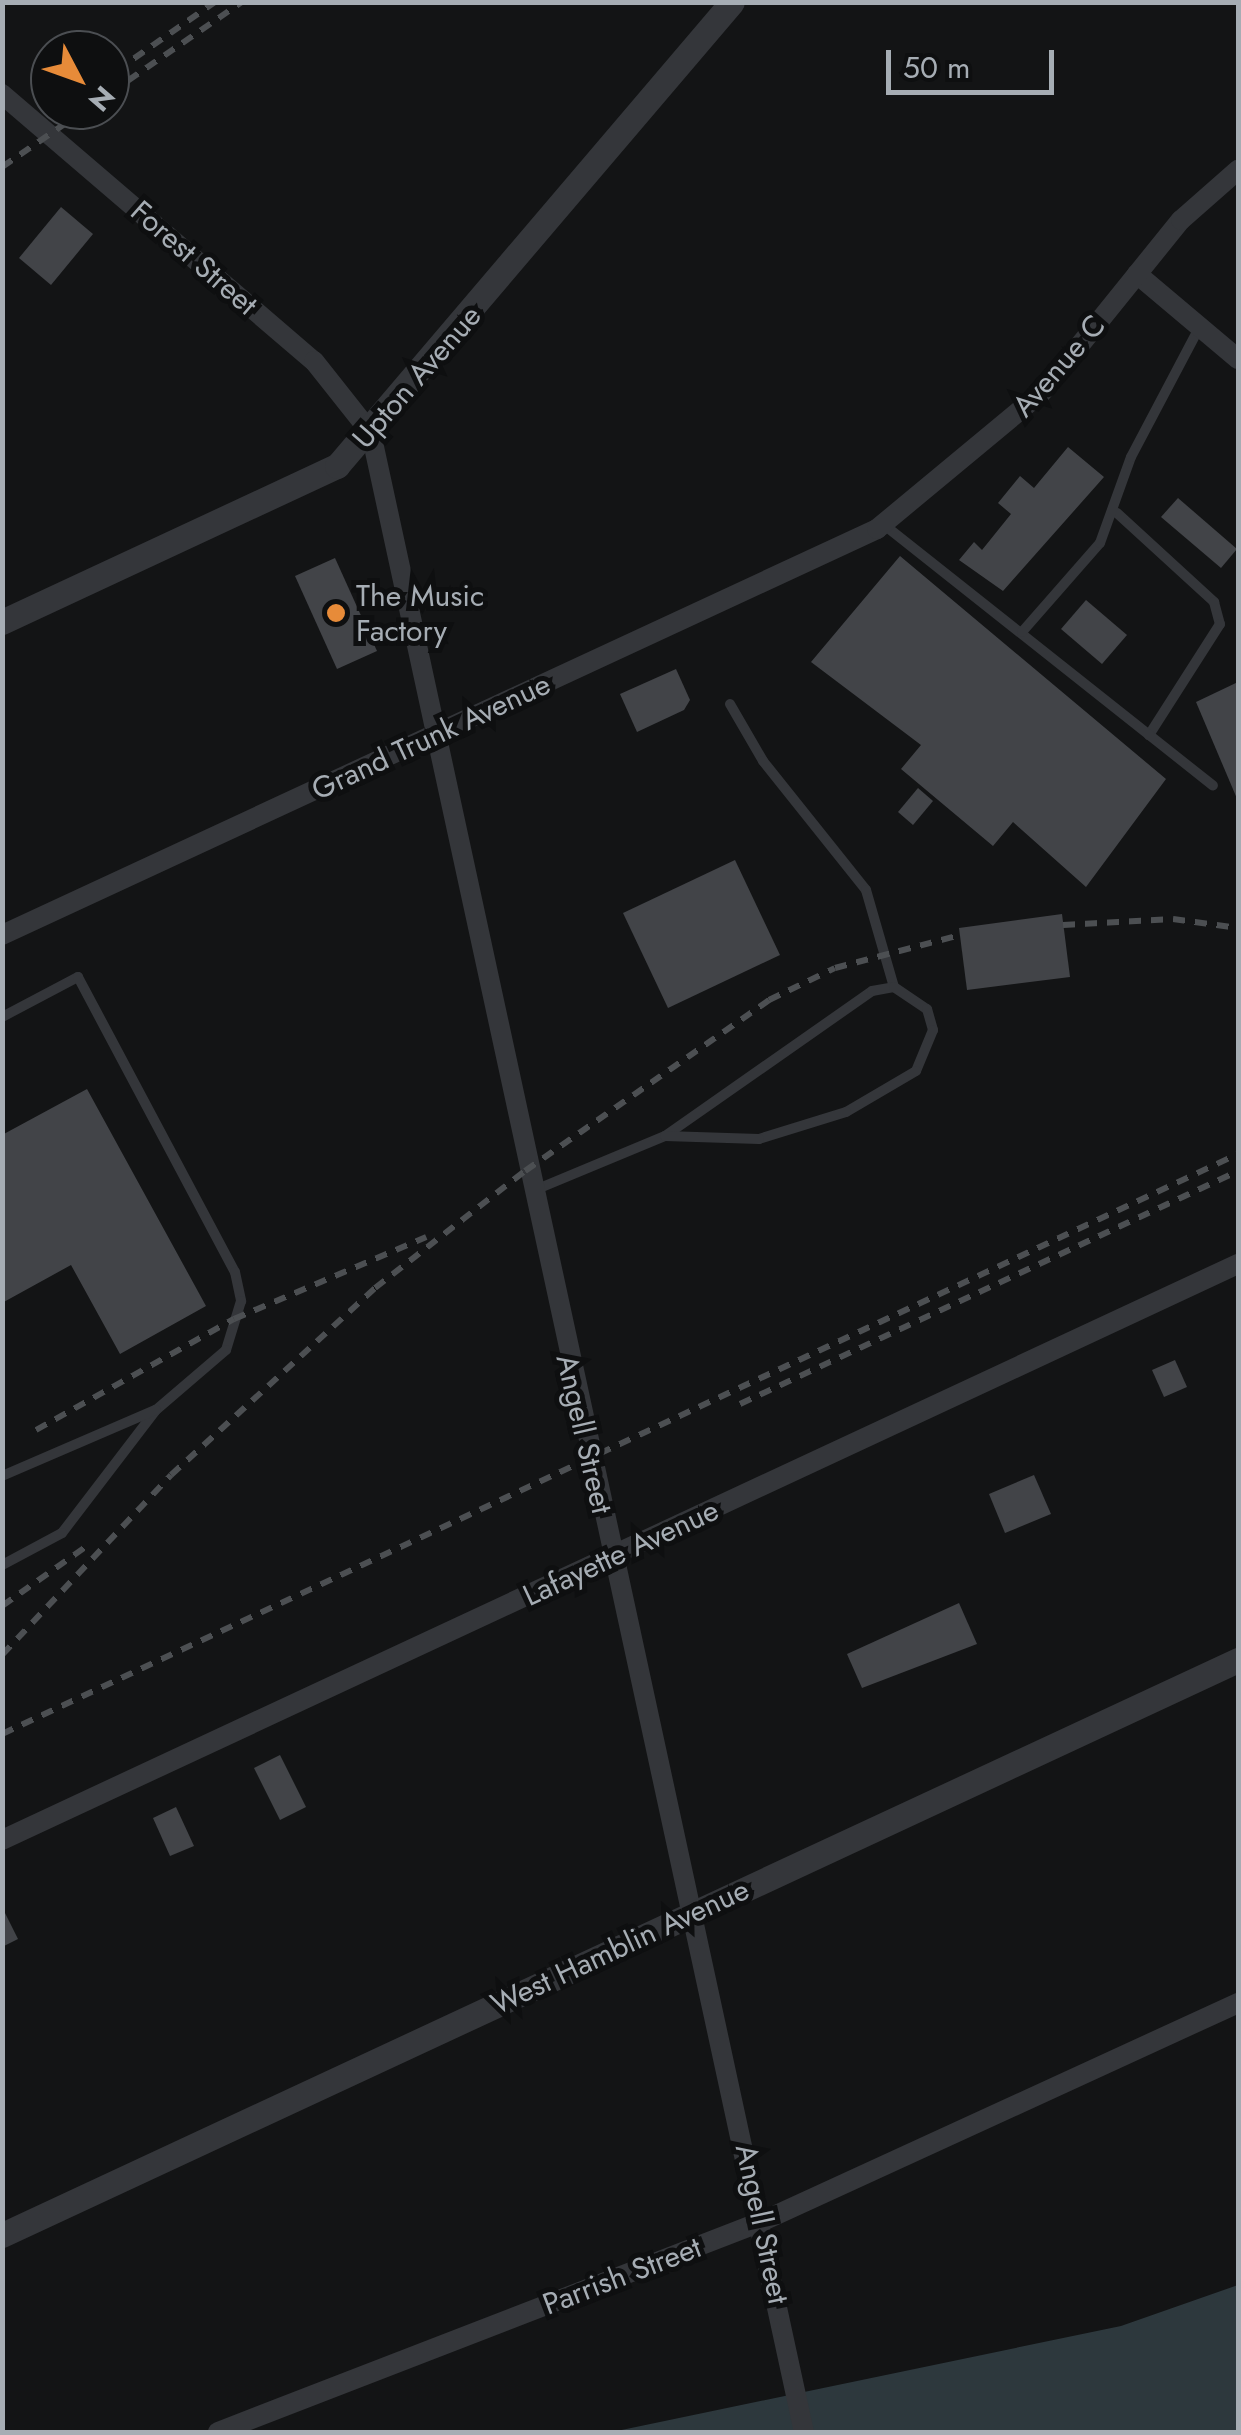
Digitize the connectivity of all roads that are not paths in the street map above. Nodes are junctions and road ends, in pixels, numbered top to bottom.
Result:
1 (732, 2) edge
2 (2, 94) edge
3 (1238, 170) edge
4 (1136, 274) junction
5 (1200, 327) junction
6 (1238, 359) edge
7 (371, 434) junction
8 (1117, 512) junction
9 (883, 524) junction
10 (858, 538) joint
11 (2, 622) edge
12 (1022, 632) junction
13 (730, 704) dead end
14 (1150, 734) junction
15 (430, 738) junction
16 (1213, 786) dead end
17 (2, 935) edge
18 (894, 987) junction
19 (2, 1016) edge
20 (665, 1136) junction
21 (530, 1193) junction
22 (1238, 1264) edge
23 (156, 1410) junction
24 (2, 1476) edge
25 (612, 1557) junction
26 (2, 1565) edge
27 (1238, 1660) edge
28 (2, 1840) edge
29 (692, 1913) junction
30 (1238, 2003) edge
31 (764, 2221) junction
32 (2, 2235) edge
33 (218, 2432) edge
34 (804, 2432) edge

1 - 7 street, Upton Avenue
2 - 7 street, Forest Street
3 - 4 street, Avenue C
4 - 5 street
4 - 9 street, Avenue C
5 - 6 street
5 - 8 lane
7 - 11 street, Upton Avenue
7 - 15 street, Angell Street
8 - 12 lane
8 - 14 lane
9 - 10 street, Avenue C
9 - 12 lane
10 - 15 street, Grand Trunk Avenue
12 - 14 lane
13 - 18 lane
14 - 16 lane
15 - 17 street, Grand Trunk Avenue
15 - 21 street, Angell Street
18 - 20 lane
18 - 20 lane
19 - 23 lane
20 - 21 lane
21 - 25 street, Angell Street
22 - 25 street, Lafayette Avenue
23 - 24 lane
23 - 26 lane
25 - 28 street, Lafayette Avenue
25 - 29 street, Angell Street
27 - 29 street, West Hamblin Avenue
29 - 31 street, Angell Street
29 - 32 street, West Hamblin Avenue
30 - 31 street, Parrish Street
31 - 33 street, Parrish Street
31 - 34 street, Angell Street

